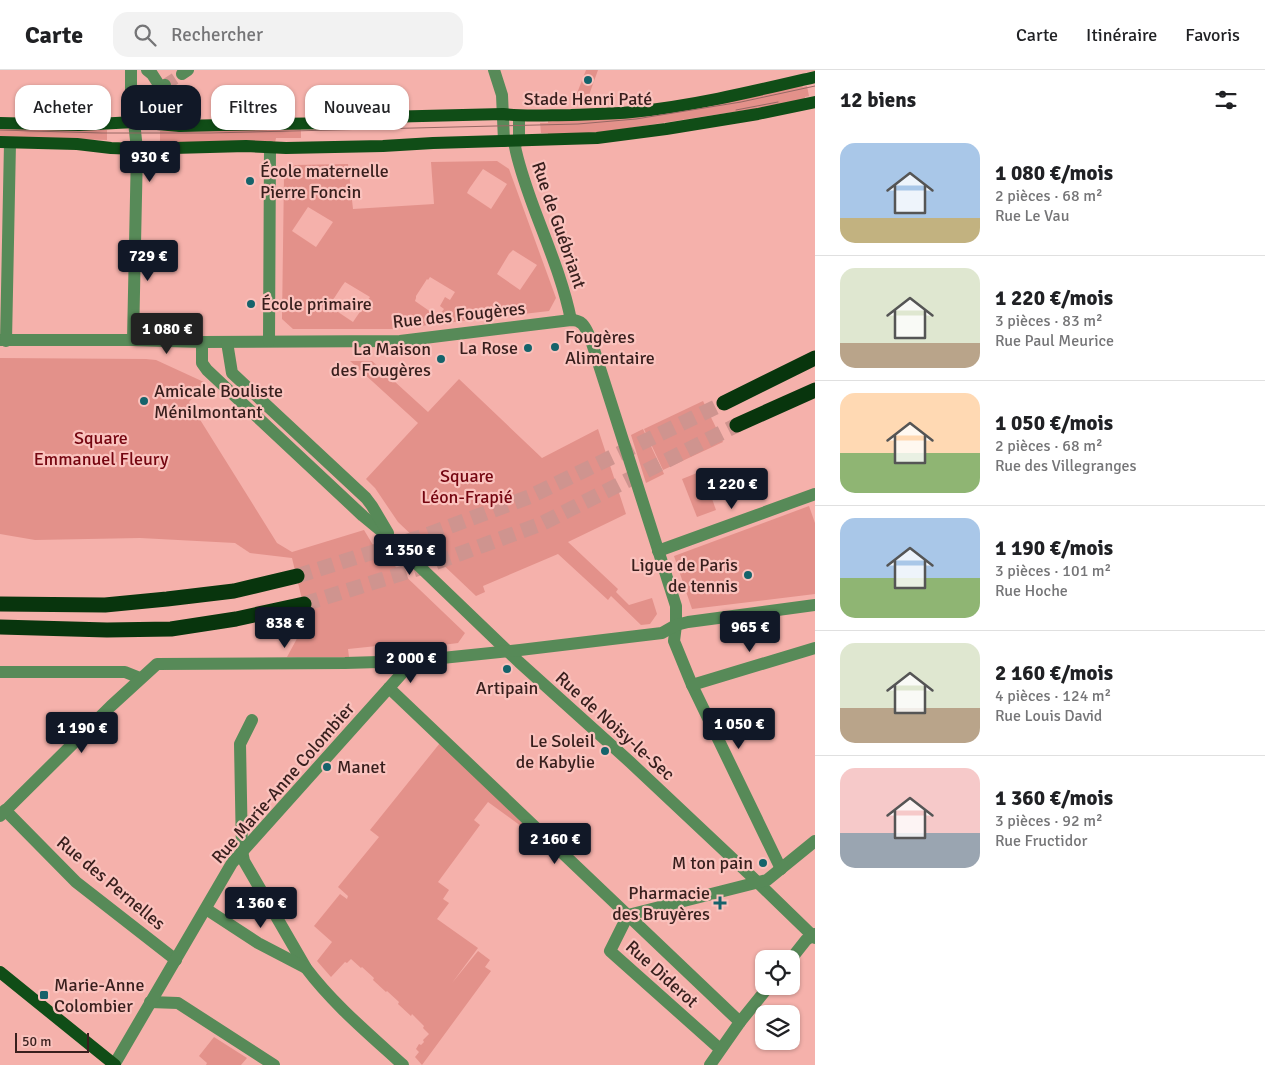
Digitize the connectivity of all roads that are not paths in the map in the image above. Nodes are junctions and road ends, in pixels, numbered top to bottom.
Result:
1 (131, 70) edge
2 (146, 70) edge
3 (494, 70) edge
4 (815, 77) edge
5 (131, 85) edge
6 (162, 85) edge
7 (815, 102) edge
8 (503, 114) junction
9 (519, 116) junction
10 (0, 123) edge
11 (121, 123) edge
12 (201, 126) edge
13 (135, 130) edge
14 (512, 141) junction
15 (5, 142) edge
16 (270, 147) junction
17 (137, 149) junction
18 (571, 320) junction
19 (3, 340) edge
20 (133, 340) junction
21 (269, 341) junction
22 (202, 342) junction
23 (227, 342) junction
24 (815, 358) edge
25 (815, 390) edge
26 (724, 403) tunnel mouth
27 (737, 425) tunnel mouth
28 (814, 496) edge
29 (392, 540) junction
30 (658, 551) junction
31 (297, 576) tunnel mouth
32 (0, 604) edge
33 (304, 604) tunnel mouth
34 (815, 605) edge
35 (676, 625) junction
36 (0, 626) edge
37 (815, 648) edge
38 (508, 651) junction
39 (413, 661) junction
40 (0, 672) edge
41 (140, 678) junction
42 (692, 685) junction
43 (389, 688) junction
44 (252, 720) dead end
45 (2, 813) edge
46 (815, 841) edge
47 (242, 851) junction
48 (781, 869) junction
49 (759, 883) junction
50 (206, 909) junction
51 (628, 915) junction
52 (814, 936) edge
53 (798, 950) edge
54 (176, 960) junction
55 (306, 968) junction
56 (0, 972) edge
57 (762, 995) edge
58 (150, 1002) junction
59 (740, 1022) junction
60 (720, 1049) junction
61 (114, 1065) edge
62 (274, 1065) edge
63 (403, 1065) edge
64 (710, 1065) edge

1 - 5 street
2 - 6 street
3 - 8 street
4 - 9 main road
7 - 14 main road
8 - 9 main road
8 - 12 main road
8 - 14 street
9 - 14 street, Rue de Guébriant
10 - 11 main road
13 - 17 street
14 - 16 main road
14 - 18 street, Rue de Guébriant
15 - 17 main road
15 - 19 street
16 - 17 main road
16 - 21 street
17 - 20 street
18 - 21 street, Rue des Fougères
18 - 30 street
19 - 20 street, Rue des Fougères
20 - 22 street, Rue des Fougères
21 - 23 street, Rue des Fougères
22 - 23 street, Rue des Fougères
22 - 29 street, Rue de Noisy-le-Sec
23 - 29 street, Rue de Noisy-le-Sec
24 - 26 highway
25 - 27 highway
28 - 30 street
29 - 38 street, Rue de Noisy-le-Sec
30 - 35 street
31 - 32 highway
33 - 36 highway
34 - 35 street
35 - 38 street
35 - 42 street
37 - 42 street
38 - 39 street
38 - 49 street, Rue de Noisy-le-Sec
39 - 41 street
39 - 43 street, Rue Marie-Anne Colombier
40 - 41 street
41 - 45 street
42 - 48 street
43 - 47 street, Rue Marie-Anne Colombier
43 - 51 street
44 - 47 street
45 - 54 street, Rue des Pernelles
46 - 48 street
47 - 50 street, Rue Marie-Anne Colombier
47 - 55 street
48 - 49 street
49 - 51 street
49 - 52 street, Rue de Noisy-le-Sec
50 - 54 street, Rue Marie-Anne Colombier
50 - 55 street
51 - 59 street
51 - 60 street, Rue Diderot
52 - 53 street
54 - 58 street, Rue Marie-Anne Colombier
55 - 63 street
56 - 61 main road
57 - 59 street
58 - 61 street, Rue Marie-Anne Colombier
58 - 62 street
59 - 60 street
60 - 64 street

